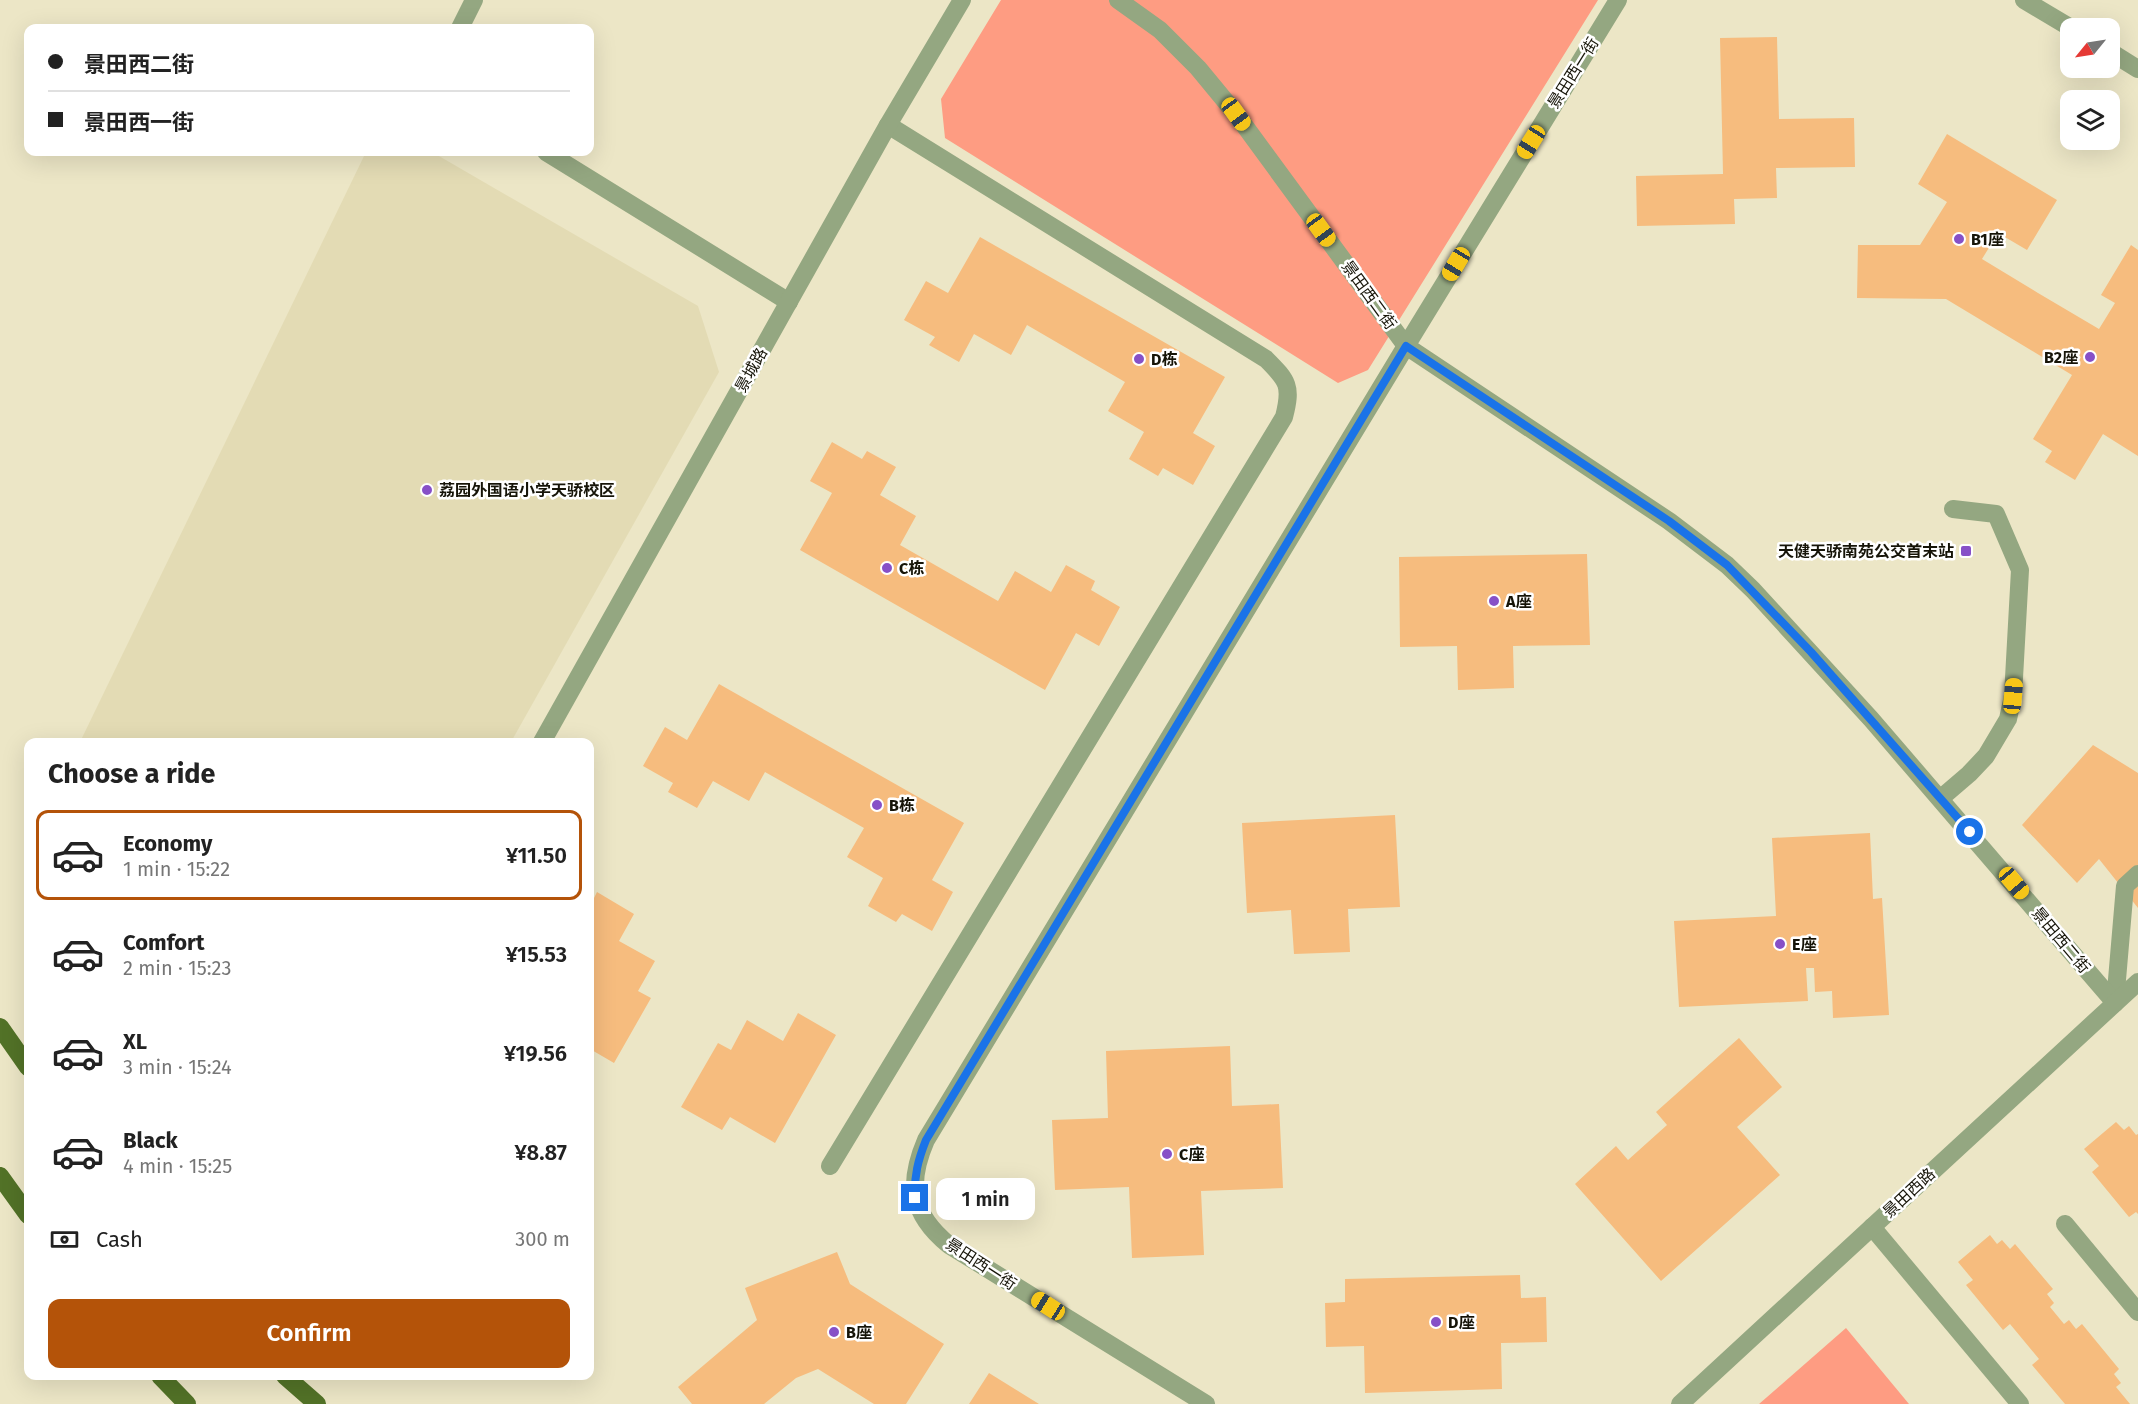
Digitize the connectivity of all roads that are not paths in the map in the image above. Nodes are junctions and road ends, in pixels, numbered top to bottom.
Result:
1 (474, 0) edge
2 (962, 0) edge
3 (1118, 0) edge
4 (1618, 0) edge
5 (2024, 0) edge
6 (2060, 21) edge
7 (462, 24) edge
8 (2120, 58) edge
9 (2138, 69) edge
10 (888, 125) junction
11 (552, 156) edge
12 (789, 302) junction
13 (1406, 346) junction
14 (1953, 509) dead end
15 (544, 738) edge
16 (1941, 798) junction
17 (2138, 874) edge
18 (2138, 982) edge
19 (2115, 1003) junction
20 (0, 1028) edge
21 (24, 1061) edge
22 (830, 1166) dead end
23 (0, 1176) edge
24 (24, 1209) edge
25 (2065, 1224) dead end
26 (1872, 1227) junction
27 (2138, 1312) edge
28 (164, 1380) edge
29 (289, 1380) edge
30 (187, 1404) edge
31 (316, 1404) edge
32 (1206, 1404) edge
33 (1680, 1404) edge
34 (2020, 1404) edge

1 - 7 street
2 - 10 street, 景城路
3 - 13 street, 景田西二街
4 - 13 street, 景田西一街
5 - 6 street
8 - 9 street
10 - 12 street, 景城路
10 - 22 street
11 - 12 street
12 - 15 street, 景城路
13 - 16 street, 景田西二街
13 - 32 street, 景田西一街
14 - 16 street
16 - 19 street, 景田西二街
17 - 19 street
18 - 19 street, 景田西路
19 - 26 street, 景田西路
20 - 21 main road
23 - 24 main road
25 - 27 street
26 - 33 street, 景田西路
26 - 34 street
28 - 30 main road
29 - 31 main road

